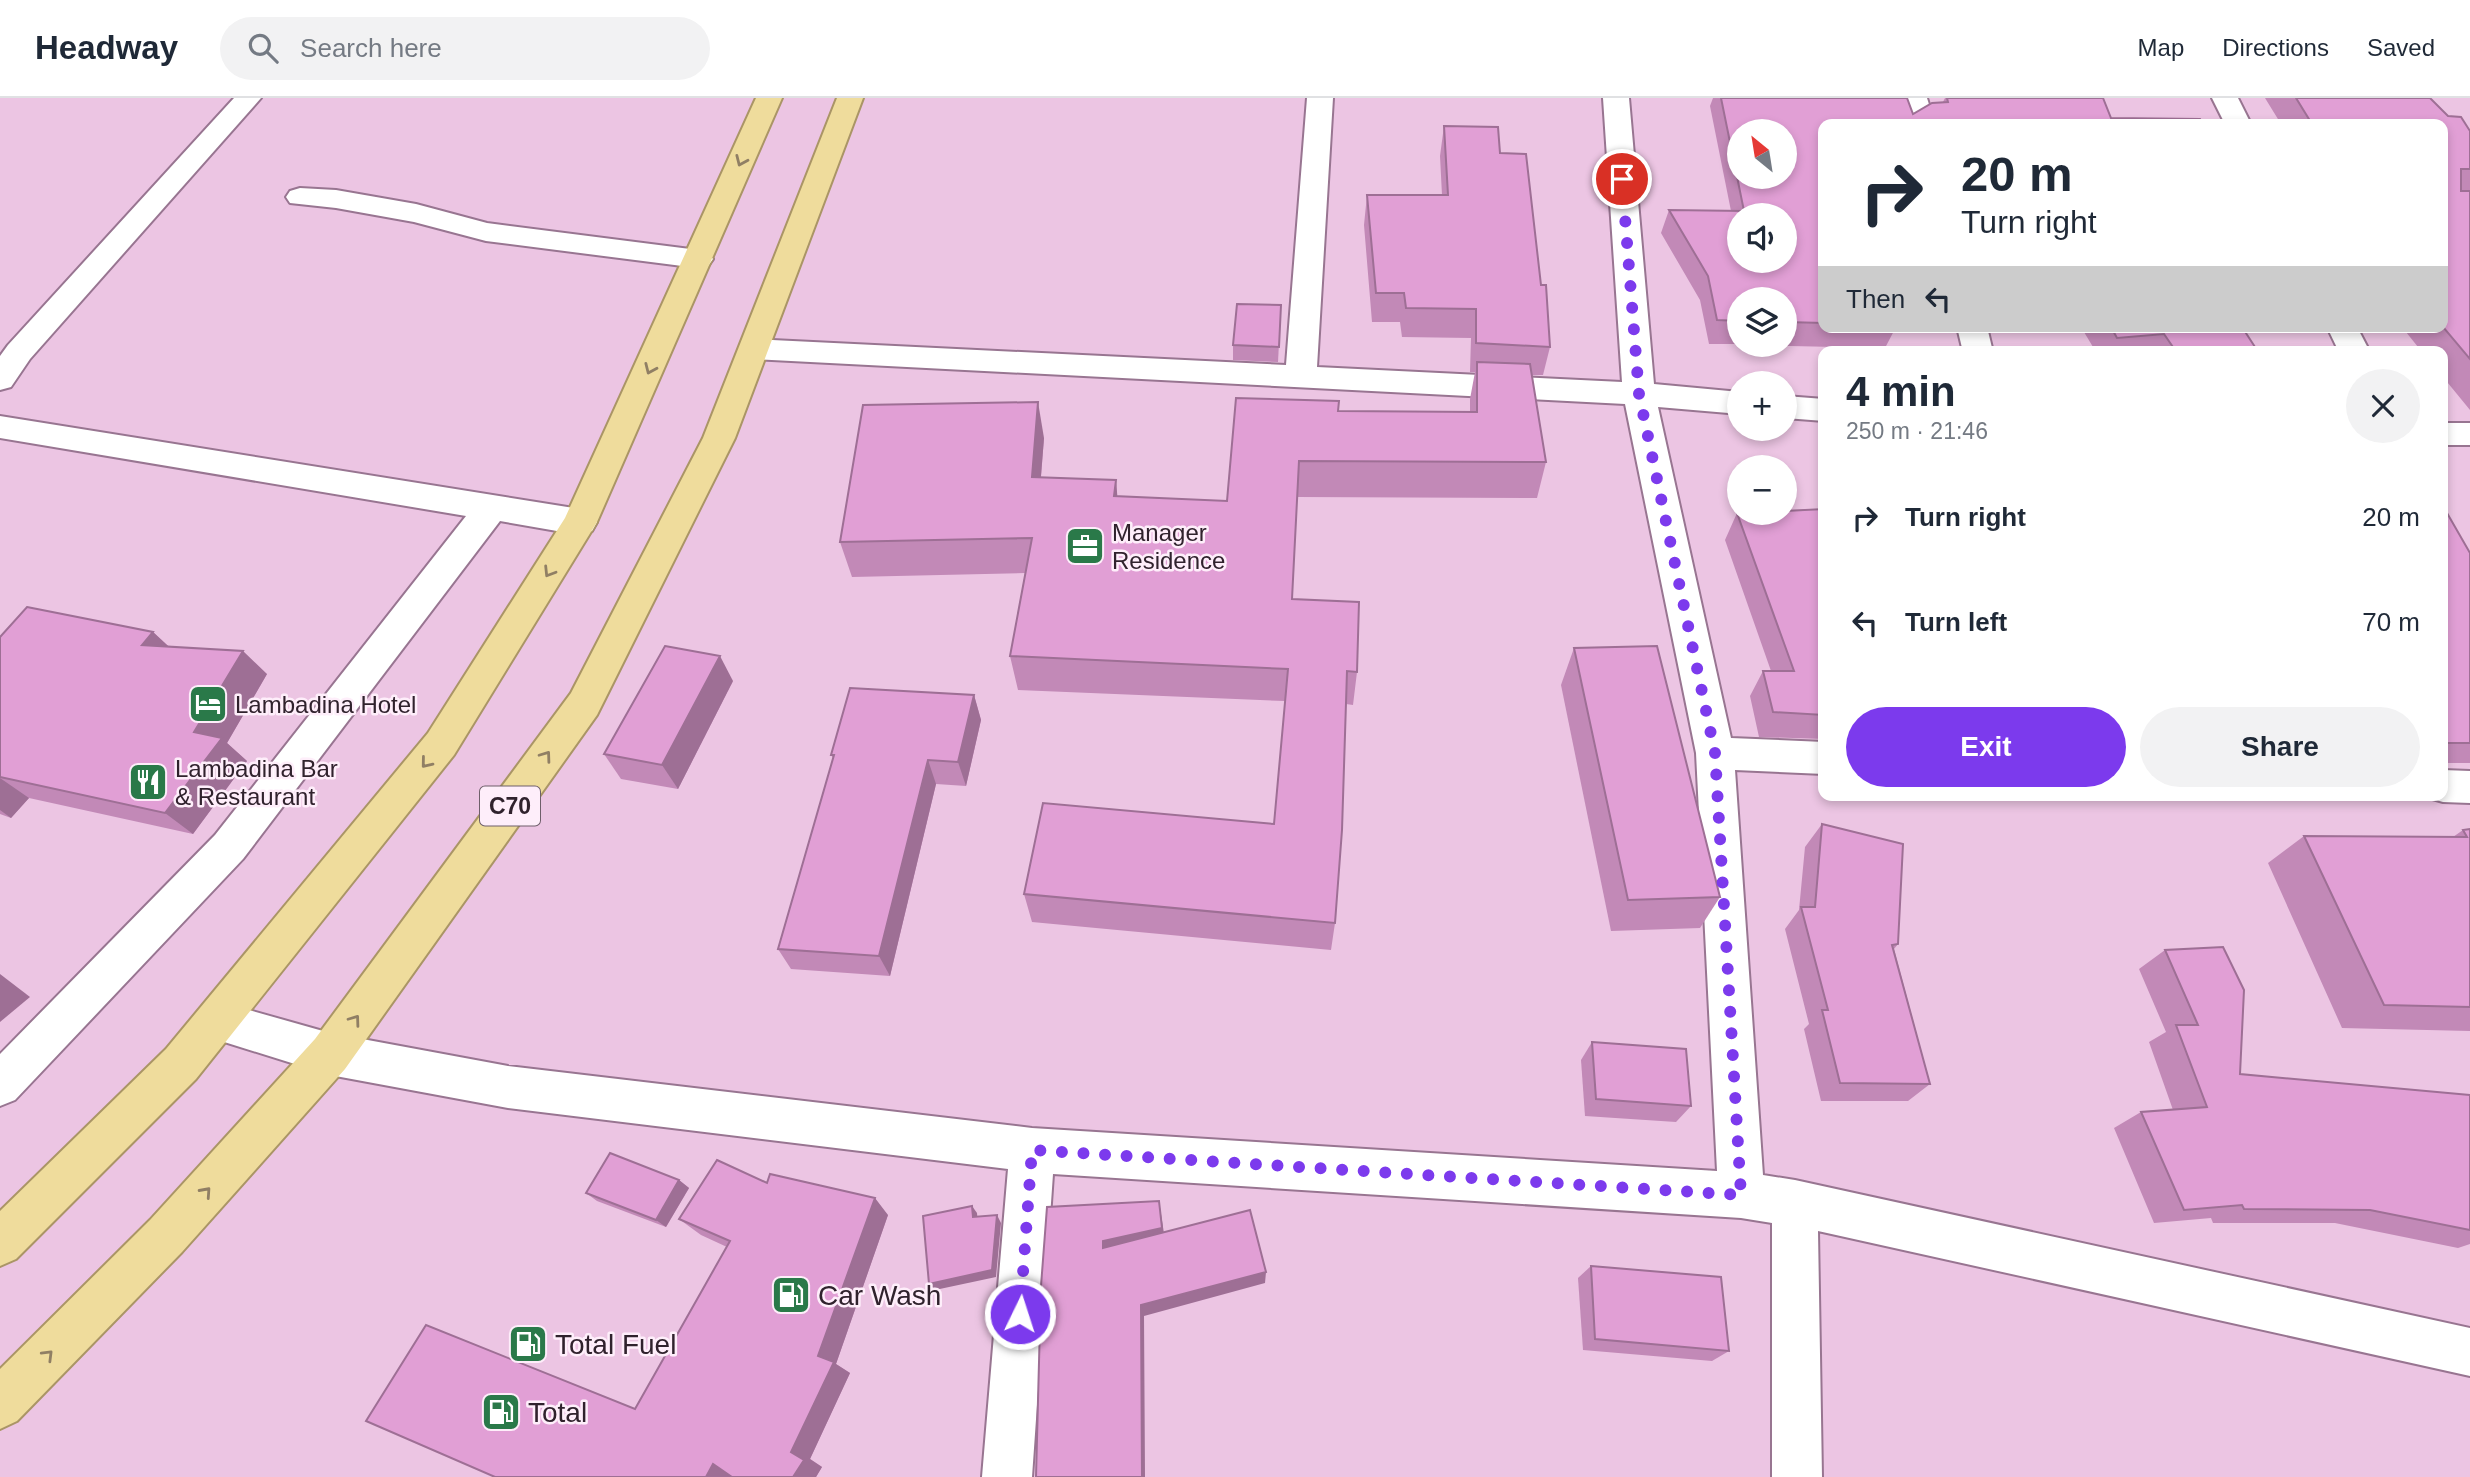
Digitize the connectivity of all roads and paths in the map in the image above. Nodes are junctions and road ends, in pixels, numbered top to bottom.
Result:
1 (248, 98) edge
2 (769, 98) edge
3 (850, 98) edge
4 (1320, 98) edge
5 (1616, 98) edge
6 (1914, 98) edge
7 (2225, 98) edge
8 (1920, 119) edge
9 (2236, 119) edge
10 (300, 197) dead end
11 (698, 259) junction
12 (9, 341) edge
13 (754, 349) junction
14 (1301, 376) junction
15 (0, 379) edge
16 (1639, 394) junction
17 (1727, 402) edge
18 (1797, 408) edge
19 (1818, 410) edge
20 (0, 426) edge
21 (2470, 433) edge
22 (2448, 434) edge
23 (492, 507) junction
24 (580, 522) junction
25 (1715, 753) junction
26 (1818, 758) edge
27 (2448, 786) edge
28 (2470, 787) edge
29 (217, 1021) junction
30 (331, 1054) junction
31 (0, 1085) edge
32 (1032, 1150) junction
33 (1741, 1195) junction
34 (1795, 1203) junction
35 (0, 1243) edge
36 (2470, 1352) edge
37 (0, 1404) edge
38 (1007, 1477) edge
39 (1797, 1477) edge

1 - 12 street
2 -> 11 highway
3 - 13 highway, C70
4 - 14 street
5 - 16 street
6 - 8 street
7 - 9 street
10 - 11 street
11 -> 24 highway
12 - 15 street
13 - 14 street
30 -> 13 highway, C70
14 - 16 street
16 - 17 street
16 - 25 street
18 - 19 street
20 - 23 street
21 - 22 street
23 - 24 street
23 - 31 street
24 -> 29 highway
25 - 26 street
25 - 33 street
27 - 28 street
29 - 30 street
29 - 35 highway
30 - 32 street
37 -> 30 highway, C70
32 - 33 street
32 - 38 street
33 - 34 street
34 - 36 street
34 - 39 street

